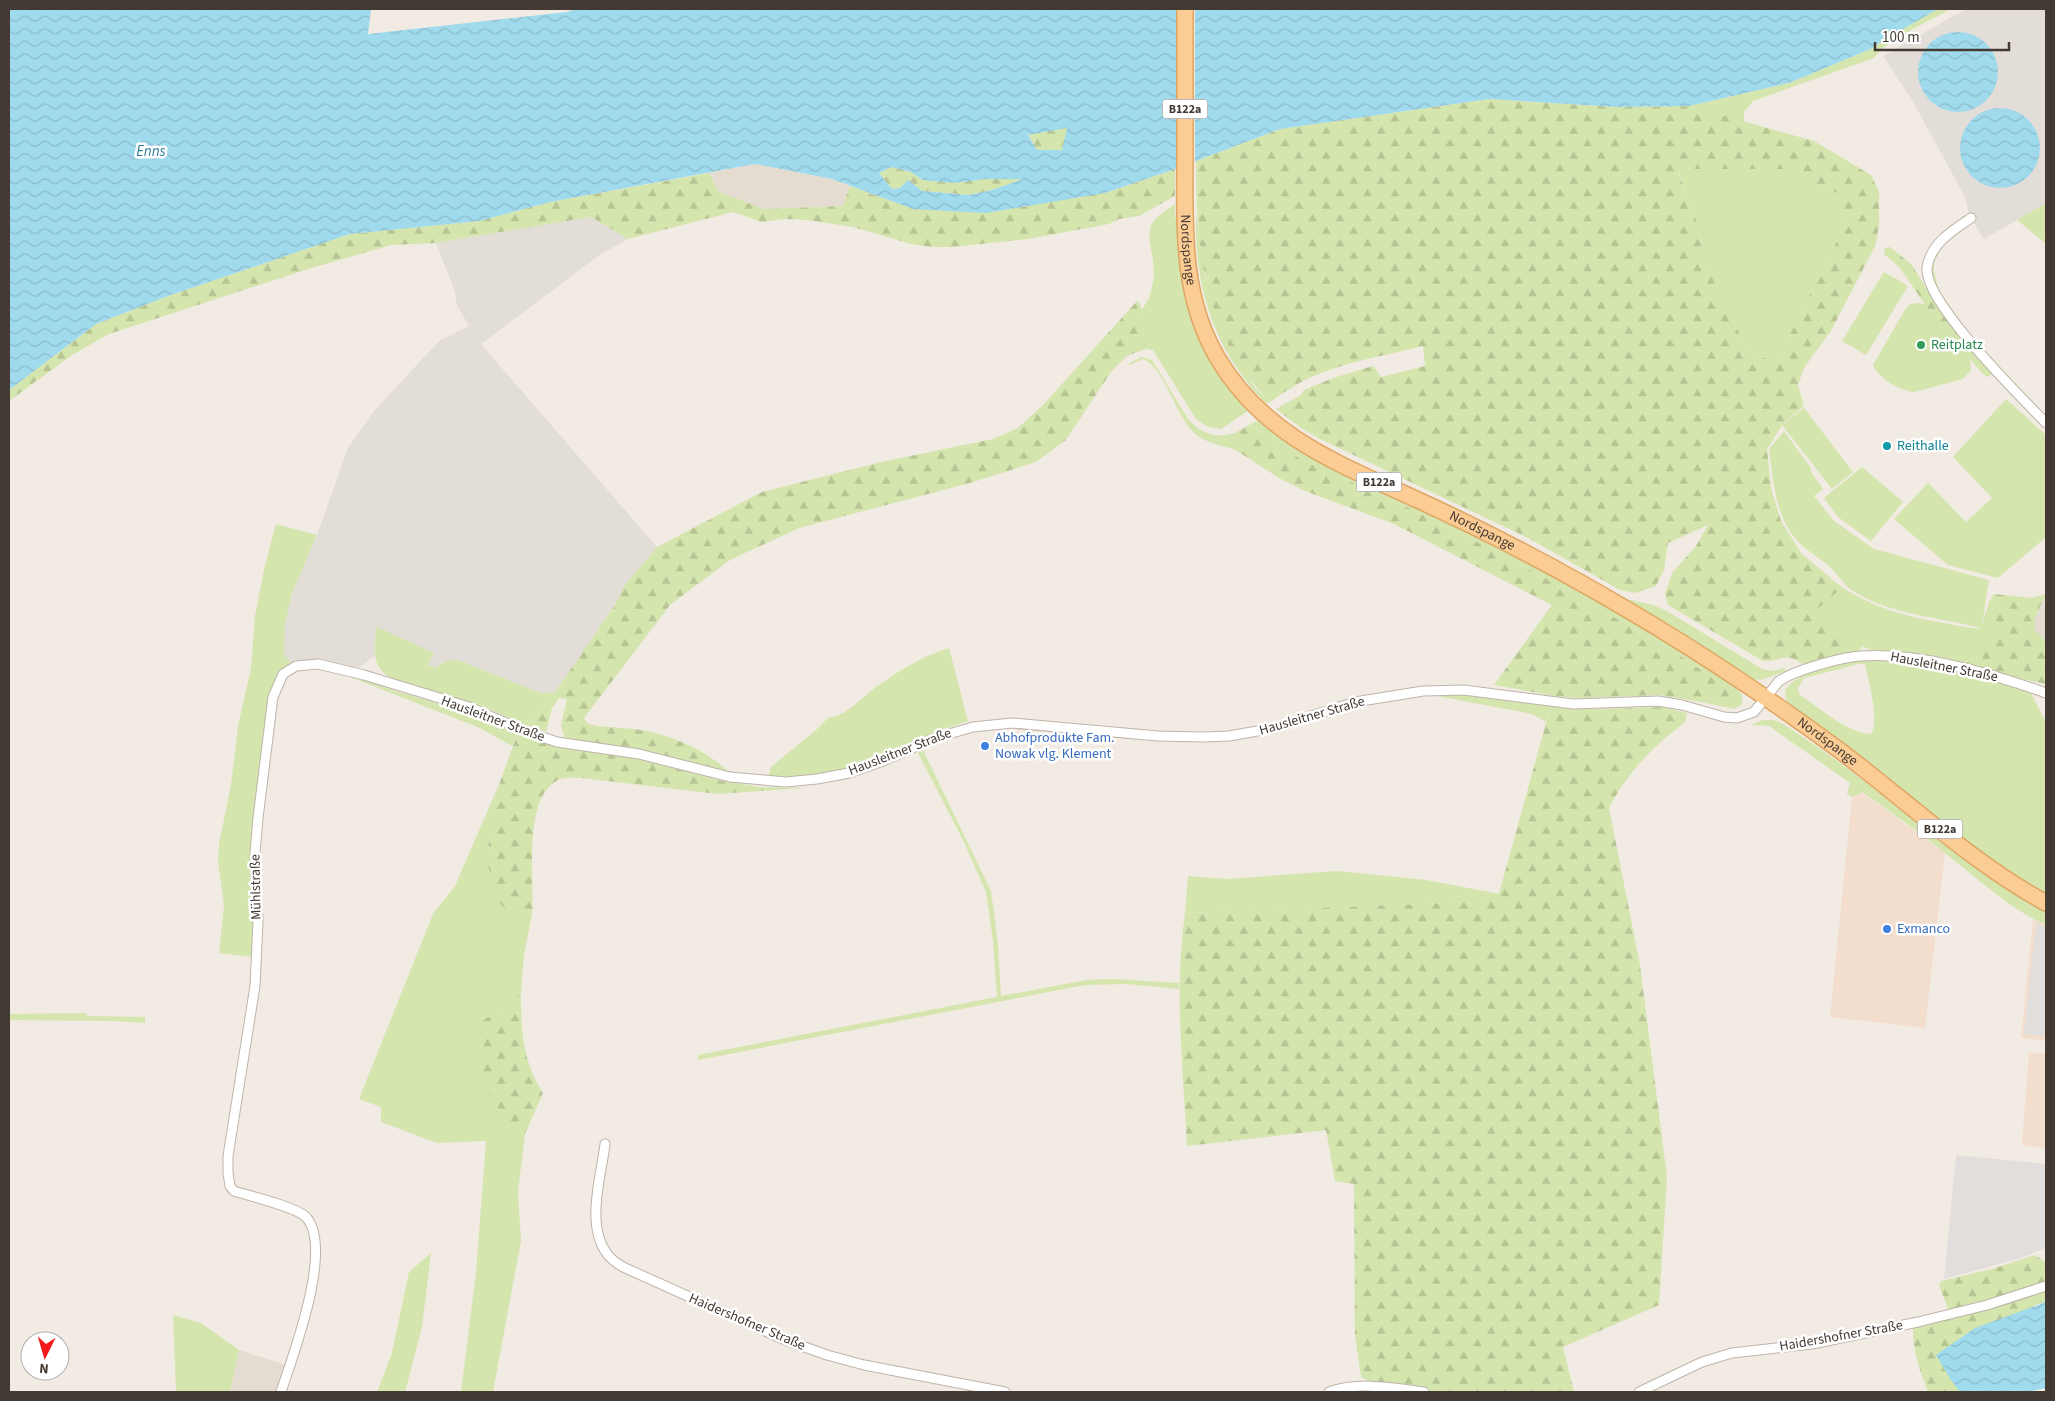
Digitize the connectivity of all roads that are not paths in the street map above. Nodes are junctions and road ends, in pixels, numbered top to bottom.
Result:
1 (1185, 9) edge
2 (1971, 218) dead end
3 (2046, 423) edge
4 (364, 676) joint
5 (2046, 693) edge
6 (1765, 698) junction
7 (2046, 903) edge
8 (605, 1144) dead end
9 (2046, 1286) edge
10 (281, 1392) edge
11 (1004, 1392) edge
12 (1329, 1392) edge
13 (1424, 1392) edge
14 (1639, 1392) edge

1 - 6 main road, Nordspange / B122a
2 - 3 street
4 - 6 street, Hausleitner Straße
4 - 10 street, Mühlstraße
5 - 6 street, Hausleitner Straße
6 - 7 main road, Nordspange / B122a
8 - 11 street, Haidershofner Straße
9 - 14 street, Haidershofner Straße
12 - 13 street

